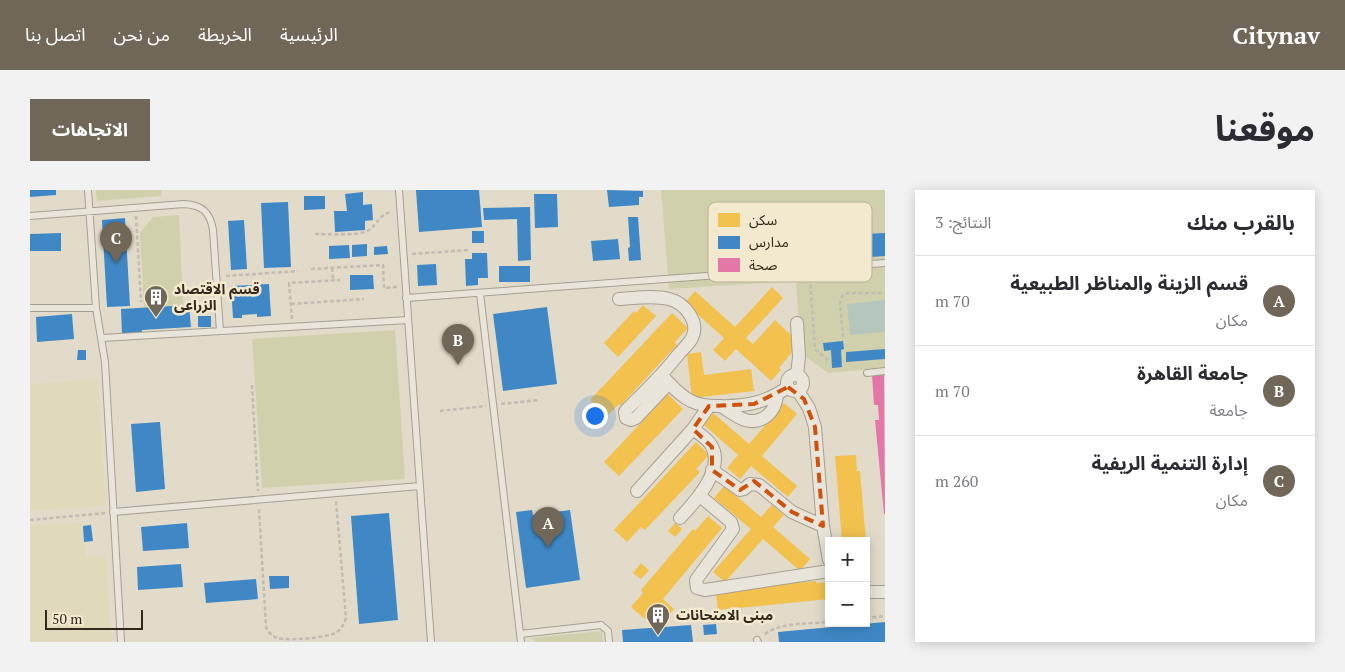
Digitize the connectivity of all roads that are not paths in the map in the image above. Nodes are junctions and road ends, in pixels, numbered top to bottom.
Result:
1 (88, 190) edge
2 (399, 190) edge
3 (89, 211) junction
4 (30, 216) edge
5 (885, 263) edge
6 (872, 264) edge
7 (708, 276) edge
8 (480, 293) junction
9 (406, 298) junction
10 (619, 299) dead end
11 (30, 308) edge
12 (96, 308) junction
13 (408, 320) junction
14 (797, 323) dead end
15 (220, 332) junction
16 (102, 338) junction
17 (885, 371) edge
18 (867, 373) dead end
19 (665, 379) junction
20 (788, 391) junction
21 (715, 406) junction
22 (635, 410) dead end
23 (693, 429) junction
24 (712, 470) junction
25 (420, 486) junction
26 (637, 491) dead end
27 (700, 496) junction
28 (113, 512) junction
29 (680, 518) dead end
30 (823, 526) junction
31 (825, 537) edge
32 (825, 572) edge
33 (870, 592) edge
34 (885, 592) edge
35 (520, 634) junction
36 (121, 642) edge
37 (431, 642) edge
38 (521, 642) edge
39 (610, 642) edge

1 - 3 lane
2 - 9 lane
3 - 4 lane
3 - 12 lane
3 - 15 lane
5 - 6 lane
7 - 8 lane
8 - 9 lane
8 - 35 lane
9 - 13 lane
10 - 19 street
11 - 12 lane
12 - 16 lane
13 - 15 lane
13 - 25 lane
14 - 20 street
15 - 16 lane
16 - 28 lane
17 - 18 lane
19 - 21 street
19 - 22 street
20 - 21 street
20 - 30 street
21 - 23 street
23 - 24 street
23 - 26 street
24 - 27 street
24 - 30 street
25 - 28 lane
25 - 37 lane
27 - 29 street
27 - 32 street
28 - 36 lane
30 - 31 street
33 - 34 street
35 - 38 lane
35 - 39 lane

